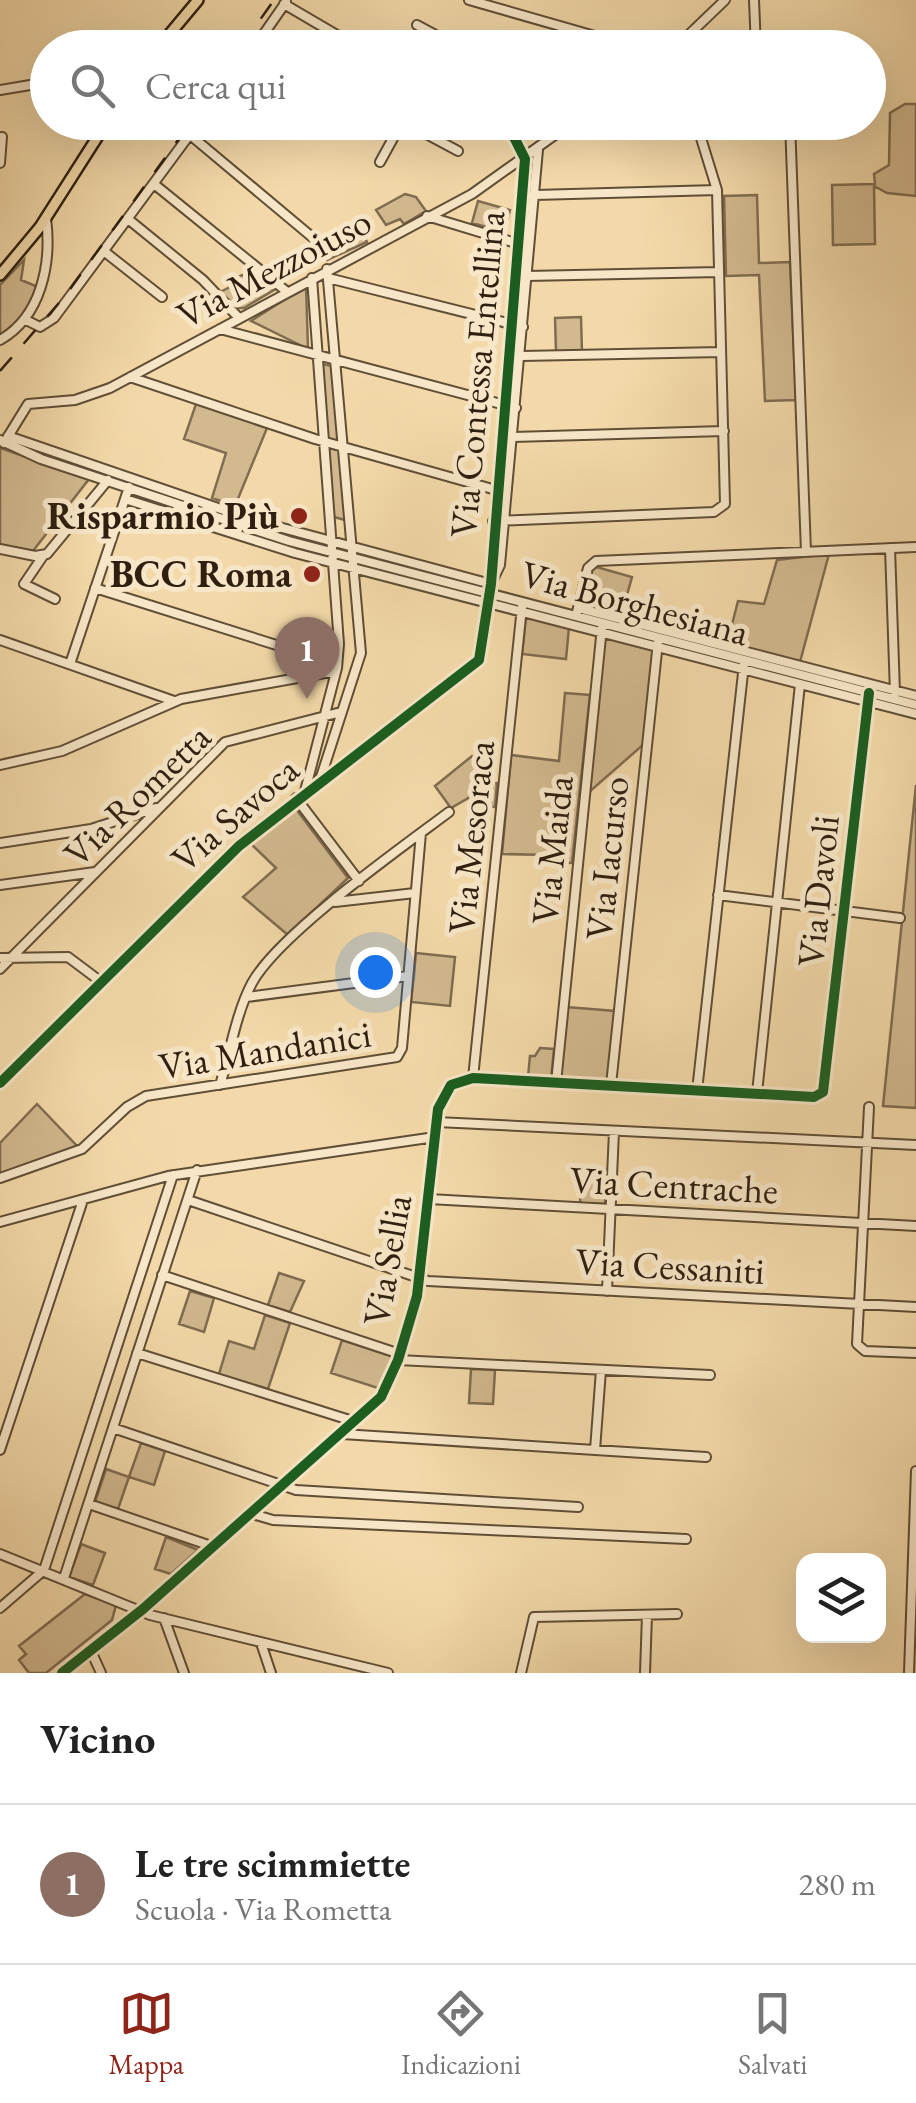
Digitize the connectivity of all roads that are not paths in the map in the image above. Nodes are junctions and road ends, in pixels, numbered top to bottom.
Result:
1 (198, 0) edge
2 (469, 0) edge
3 (725, 0) edge
4 (754, 0) edge
5 (286, 2) edge
6 (417, 26) dead end
7 (173, 30) edge
8 (267, 30) edge
9 (328, 30) edge
10 (425, 30) edge
11 (574, 30) edge
12 (694, 30) edge
13 (755, 30) edge
14 (30, 85) edge
15 (0, 90) edge
16 (2, 138) edge
17 (96, 140) edge
18 (185, 140) edge
19 (196, 140) edge
20 (393, 140) edge
21 (437, 140) edge
22 (515, 140) edge
23 (550, 140) edge
24 (701, 140) edge
25 (791, 140) edge
26 (538, 150) junction
27 (458, 151) dead end
28 (525, 160) junction
29 (380, 162) dead end
30 (0, 163) edge
31 (154, 184) junction
32 (716, 190) junction
33 (535, 195) junction
34 (427, 216) junction
35 (46, 218) junction
36 (128, 219) junction
37 (318, 242) dead end
38 (519, 244) junction
39 (104, 252) junction
40 (720, 272) junction
41 (328, 273) junction
42 (0, 274) edge
43 (526, 276) junction
44 (312, 278) junction
45 (286, 292) junction
46 (162, 296) dead end
47 (239, 318) junction
48 (26, 320) junction
49 (511, 324) junction
50 (523, 327) junction
51 (220, 329) junction
52 (0, 340) edge
53 (722, 352) junction
54 (522, 356) junction
55 (317, 358) junction
56 (334, 362) junction
57 (130, 377) junction
58 (503, 405) junction
59 (516, 408) junction
60 (724, 432) junction
61 (513, 438) junction
62 (4, 440) edge
63 (322, 441) junction
64 (344, 445) junction
65 (36, 452) junction
66 (108, 480) junction
67 (129, 487) junction
68 (496, 490) junction
69 (125, 499) junction
70 (492, 521) junction
71 (505, 521) junction
72 (332, 547) junction
73 (352, 547) junction
74 (916, 547) edge
75 (890, 548) junction
76 (0, 549) edge
77 (806, 552) junction
78 (42, 556) junction
79 (333, 562) junction
80 (354, 563) junction
81 (95, 588) junction
82 (489, 594) junction
83 (55, 600) dead end
84 (522, 607) junction
85 (578, 612) junction
86 (602, 627) junction
87 (0, 640) edge
88 (658, 642) junction
89 (70, 664) junction
90 (744, 664) junction
91 (337, 668) junction
92 (800, 679) junction
93 (895, 695) junction
94 (916, 696) edge
95 (869, 697) junction
96 (174, 701) junction
97 (916, 705) edge
98 (341, 712) junction
99 (916, 714) edge
100 (324, 716) junction
101 (0, 765) edge
102 (320, 780) junction
103 (305, 791) junction
104 (296, 798) junction
105 (160, 806) junction
106 (449, 812) dead end
107 (421, 833) junction
108 (0, 844) edge
109 (96, 872) junction
110 (359, 881) junction
111 (0, 886) edge
112 (415, 893) junction
113 (718, 895) junction
114 (335, 902) junction
115 (778, 903) junction
116 (847, 912) junction
117 (900, 918) dead end
118 (0, 958) edge
119 (12, 958) junction
120 (0, 969) edge
121 (408, 976) junction
122 (100, 981) junction
123 (247, 997) junction
124 (473, 1078) junction
125 (0, 1083) edge
126 (556, 1084) junction
127 (611, 1085) junction
128 (220, 1086) junction
129 (697, 1090) junction
130 (758, 1093) junction
131 (869, 1107) dead end
132 (437, 1122) junction
133 (614, 1131) junction
134 (435, 1137) junction
135 (868, 1143) junction
136 (916, 1145) edge
137 (198, 1170) junction
138 (173, 1175) junction
139 (0, 1178) edge
140 (430, 1199) junction
141 (83, 1200) junction
142 (188, 1200) junction
143 (610, 1210) junction
144 (863, 1223) junction
145 (2, 1226) edge
146 (916, 1226) edge
147 (162, 1276) junction
148 (421, 1278) junction
149 (607, 1290) junction
150 (859, 1304) junction
151 (916, 1307) edge
152 (137, 1353) junction
153 (916, 1353) edge
154 (399, 1357) junction
155 (601, 1370) junction
156 (710, 1376) dead end
157 (356, 1422) junction
158 (113, 1428) junction
159 (342, 1434) junction
160 (0, 1450) edge
161 (595, 1450) junction
162 (706, 1457) dead end
163 (916, 1471) edge
164 (282, 1485) junction
165 (89, 1504) junction
166 (578, 1507) dead end
167 (249, 1514) junction
168 (686, 1539) dead end
169 (211, 1546) junction
170 (0, 1554) edge
171 (44, 1570) junction
172 (64, 1578) junction
173 (0, 1608) edge
174 (142, 1609) junction
175 (646, 1614) junction
176 (677, 1614) dead end
177 (164, 1618) junction
178 (261, 1643) junction
179 (91, 1651) junction
180 (62, 1673) edge
181 (100, 1673) edge
182 (184, 1673) edge
183 (271, 1673) edge
184 (388, 1673) edge
185 (521, 1673) edge
186 (645, 1673) edge
187 (909, 1673) edge

1 - 7 main road
2 - 11 street
3 - 12 street
4 - 13 street
5 - 8 street
5 - 9 street
6 - 10 street
14 - 15 street
16 - 30 street
17 - 35 main road
18 - 31 street
19 - 37 street
20 - 29 street
21 - 27 street
22 - 28 street
23 - 26 street, Via Mezzoiuso
24 - 32 street
25 - 77 street
26 - 28 street, Via Mezzoiuso
26 - 33 street, Via Contessa Entellina
28 - 34 street, Via Mezzoiuso
28 - 38 street, Via Contessa Entellina
31 - 36 street
31 - 45 street
32 - 33 street
32 - 40 street
33 - 43 street, Via Contessa Entellina
34 - 38 street
34 - 41 street, Via Mezzoiuso
35 - 42 main road
35 - 48 street
36 - 39 street
36 - 47 street
38 - 49 street, Via Contessa Entellina
39 - 46 street
39 - 48 street
40 - 43 street
40 - 53 street
41 - 44 street, Via Mezzoiuso
41 - 49 street
41 - 56 street
43 - 50 street, Via Contessa Entellina
44 - 45 street, Via Mezzoiuso
44 - 55 street
45 - 47 street, Via Mezzoiuso
47 - 51 street, Via Mezzoiuso
48 - 52 street
49 - 50 street
49 - 58 street, Via Contessa Entellina
50 - 54 street, Via Contessa Entellina
51 - 55 street
51 - 57 street, Via Mezzoiuso
53 - 54 street
53 - 60 street
54 - 59 street, Via Contessa Entellina
55 - 56 street
55 - 63 street
56 - 58 street
56 - 64 street
57 - 62 street, Via Mezzoiuso
57 - 63 street
58 - 59 street
58 - 68 street, Via Contessa Entellina
59 - 61 street, Via Contessa Entellina
60 - 61 street
60 - 71 street
61 - 71 street, Via Contessa Entellina
62 - 65 street, Via Borghesiana
63 - 64 street
63 - 72 street
64 - 68 street
64 - 73 street
65 - 66 street, Via Borghesiana
65 - 72 street, Via Borghesiana
66 - 67 street, Via Borghesiana
66 - 78 street
67 - 69 street
67 - 72 street, Via Borghesiana
68 - 70 street, Via Contessa Entellina
69 - 79 street, Via Borghesiana
69 - 81 street
70 - 71 street
70 - 82 street, Via Contessa Entellina
71 - 82 street, Via Contessa Entellina
72 - 73 street, Via Borghesiana
72 - 79 street
72 - 80 street, Via Borghesiana
73 - 80 street
73 - 82 street, Via Borghesiana
74 - 75 street
75 - 77 street
75 - 93 street
76 - 78 street
77 - 85 street
78 - 83 street
79 - 80 street, Via Borghesiana
79 - 91 street
80 - 82 street, Via Borghesiana
80 - 98 street
81 - 89 street
81 - 91 street
82 - 84 street, Via Borghesiana
82 - 102 street, Via Savoca
84 - 85 street, Via Borghesiana
84 - 86 street, Via Borghesiana
84 - 124 street, Via Mesoraca
85 - 86 street, Via Borghesiana
85 - 93 street, Via Borghesiana
86 - 88 street, Via Borghesiana
86 - 126 street, Via Maida
87 - 89 street
88 - 90 street, Via Borghesiana
88 - 127 street, Via Iacurso
89 - 96 street
90 - 92 street, Via Borghesiana
90 - 113 street
91 - 96 street
91 - 100 street
92 - 95 street, Via Borghesiana
92 - 115 street
93 - 94 street, Via Borghesiana
93 - 95 street, Via Borghesiana
93 - 97 street, Via Borghesiana
95 - 99 street, Via Borghesiana
95 - 116 street, Via Davoli
96 - 101 street
98 - 100 street, Via Rometta
98 - 102 street
100 - 103 street
100 - 105 street, Via Rometta
102 - 103 street, Via Savoca
103 - 104 street, Via Savoca
104 - 110 street
104 - 122 street, Via Savoca
105 - 108 street
105 - 109 street, Via Rometta
106 - 107 street
107 - 110 street
107 - 112 street, Via Mandanici
109 - 111 street
109 - 119 street, Via Rometta
110 - 114 street
112 - 114 street
112 - 121 street, Via Mandanici
113 - 115 street
113 - 129 street
114 - 123 street
115 - 116 street
115 - 130 street
116 - 117 street
116 - 130 street, Via Davoli
118 - 119 street
119 - 120 street, Via Rometta
119 - 122 street
121 - 123 street
121 - 128 street, Via Mandanici
122 - 125 street, Via Savoca
123 - 128 street
124 - 126 street
124 - 132 street, Via Sellia
126 - 127 street
127 - 129 street
128 - 139 street, Via Mandanici
129 - 130 street
131 - 135 street
132 - 133 street
132 - 134 street, Via Sellia
133 - 135 street
133 - 143 street
134 - 137 street
134 - 140 street, Via Sellia
135 - 136 street
135 - 144 street
137 - 138 street
137 - 142 street
138 - 141 street
138 - 171 street
140 - 143 street, Via Centrache
140 - 148 street, Via Sellia
141 - 145 street
141 - 160 street
142 - 147 street
142 - 148 street, Via Cessaniti
143 - 144 street, Via Centrache
143 - 149 street
144 - 146 street, Via Centrache
144 - 150 street
147 - 152 street
147 - 154 street
148 - 149 street, Via Cessaniti
148 - 154 street, Via Sellia
149 - 150 street, Via Cessaniti
150 - 151 street, Via Cessaniti
150 - 153 street
152 - 157 street
152 - 158 street
154 - 155 street
154 - 157 street, Via Sellia
155 - 156 street
155 - 161 street
157 - 159 street, Via Sellia
158 - 164 street
158 - 165 street
159 - 161 street
159 - 164 street, Via Sellia
161 - 162 street
163 - 187 street
164 - 166 street
164 - 167 street, Via Sellia
165 - 169 street
165 - 172 street
167 - 168 street
167 - 169 street, Via Sellia
169 - 174 street, Via Sellia
170 - 171 street
171 - 172 street
171 - 173 street
172 - 174 street
174 - 177 street
174 - 179 street, Via Sellia
175 - 176 street
175 - 185 street
175 - 186 street
177 - 178 street
177 - 182 street
178 - 183 street
178 - 184 street
179 - 180 street, Via Sellia
179 - 181 street

